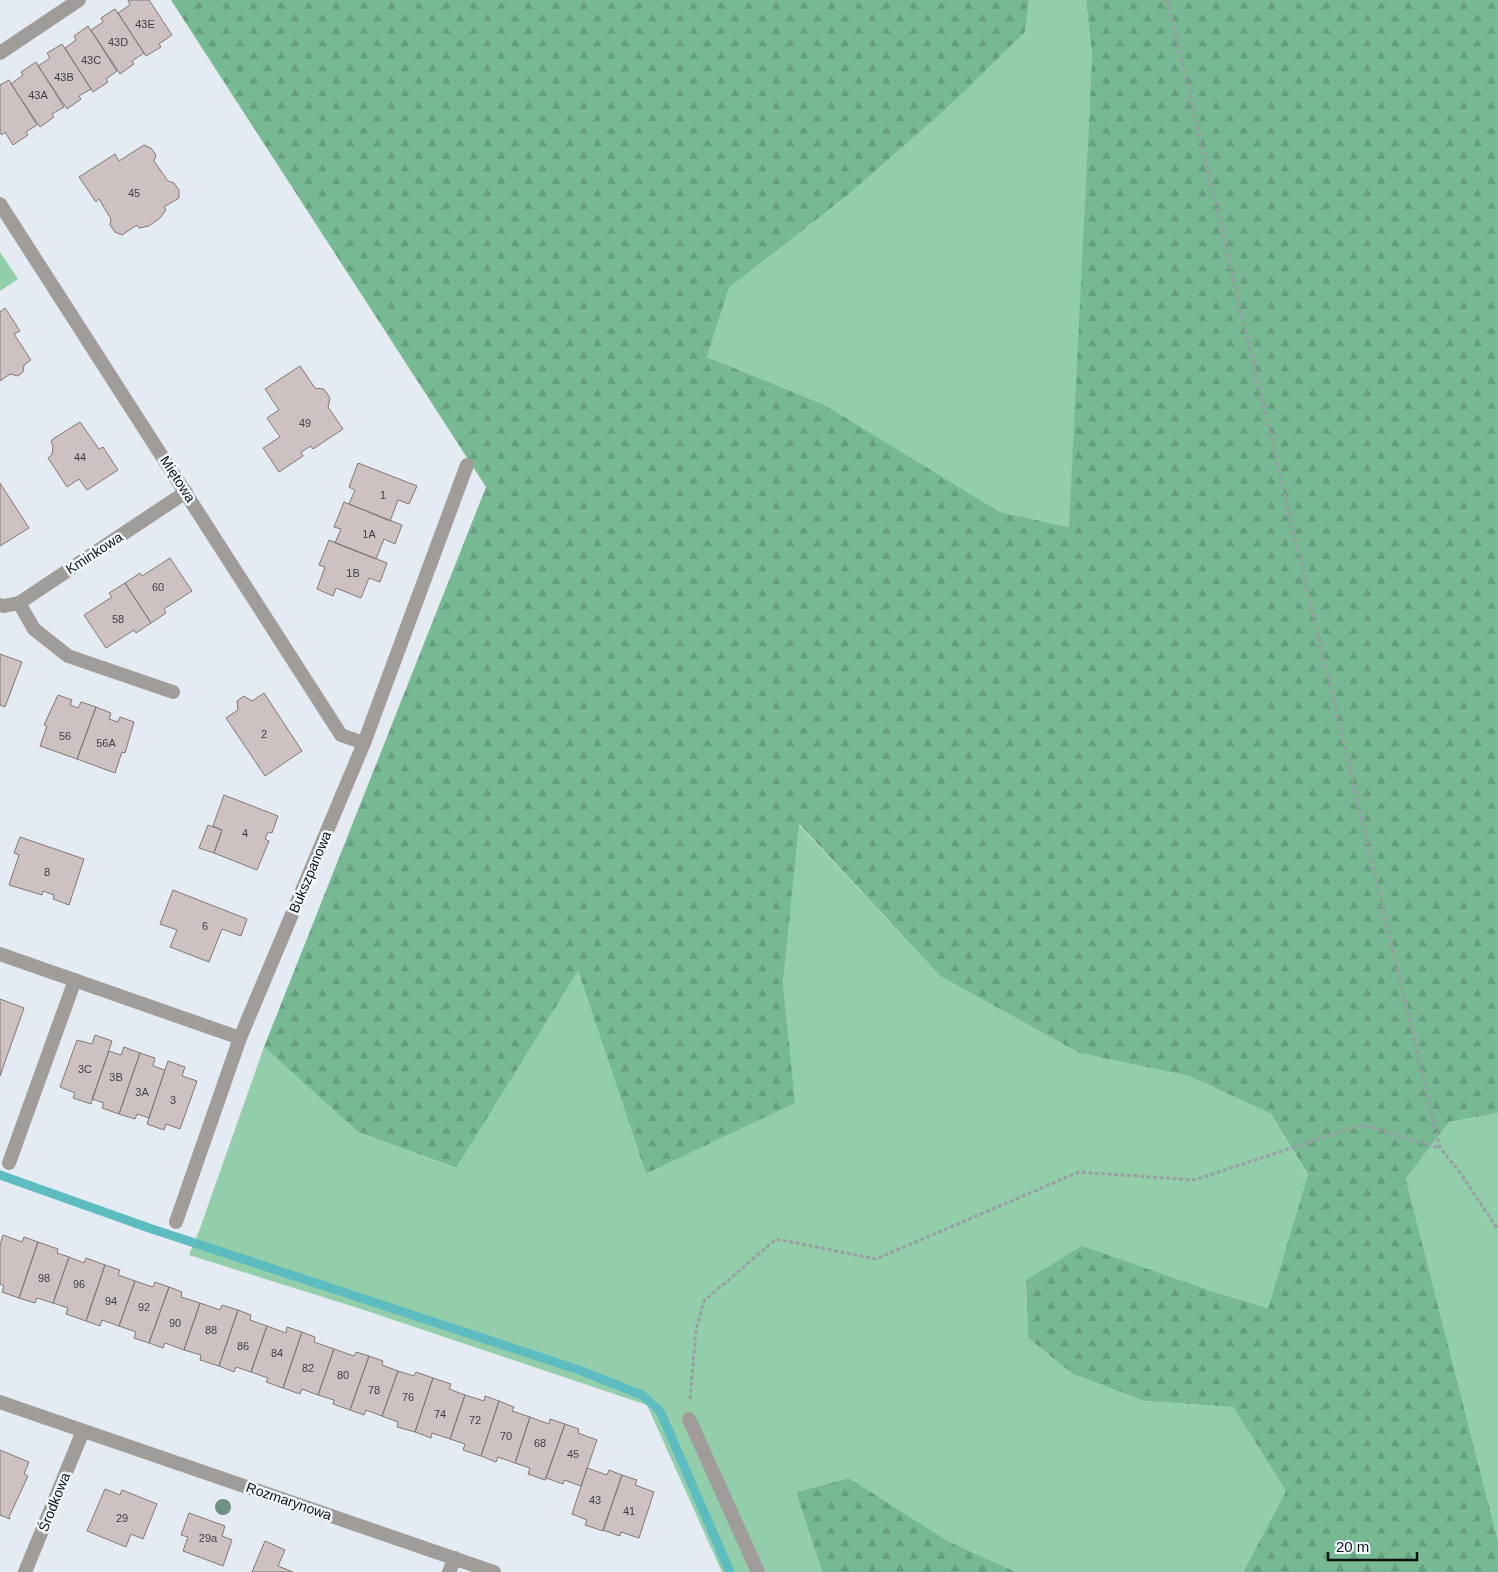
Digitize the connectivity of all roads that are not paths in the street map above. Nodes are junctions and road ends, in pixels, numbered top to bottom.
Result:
1 (79, 0) edge
2 (0, 53) edge
3 (0, 204) edge
4 (467, 465) dead end
5 (186, 492) junction
6 (19, 603) junction
7 (0, 605) edge
8 (173, 692) dead end
9 (364, 744) junction
10 (0, 954) edge
11 (75, 980) junction
12 (240, 1038) junction
13 (9, 1163) dead end
14 (176, 1222) dead end
15 (0, 1402) edge
16 (689, 1419) road end
17 (83, 1431) junction
18 (455, 1558) junction
19 (25, 1572) edge
20 (449, 1572) edge
21 (494, 1572) edge
22 (758, 1572) edge

1 - 2 street
3 - 5 street, Miętowa
4 - 9 street, Bukszpanowa
5 - 6 street, Kminkowa
5 - 9 street, Miętowa
6 - 7 street, Kminkowa
6 - 8 street
9 - 12 street, Bukszpanowa
10 - 11 street
11 - 12 street
11 - 13 street
12 - 14 street, Bukszpanowa
15 - 17 street, Rozmarynowa
16 - 22 street
17 - 18 street, Rozmarynowa
17 - 19 street, Środkowa
18 - 20 street
18 - 21 street, Rozmarynowa

